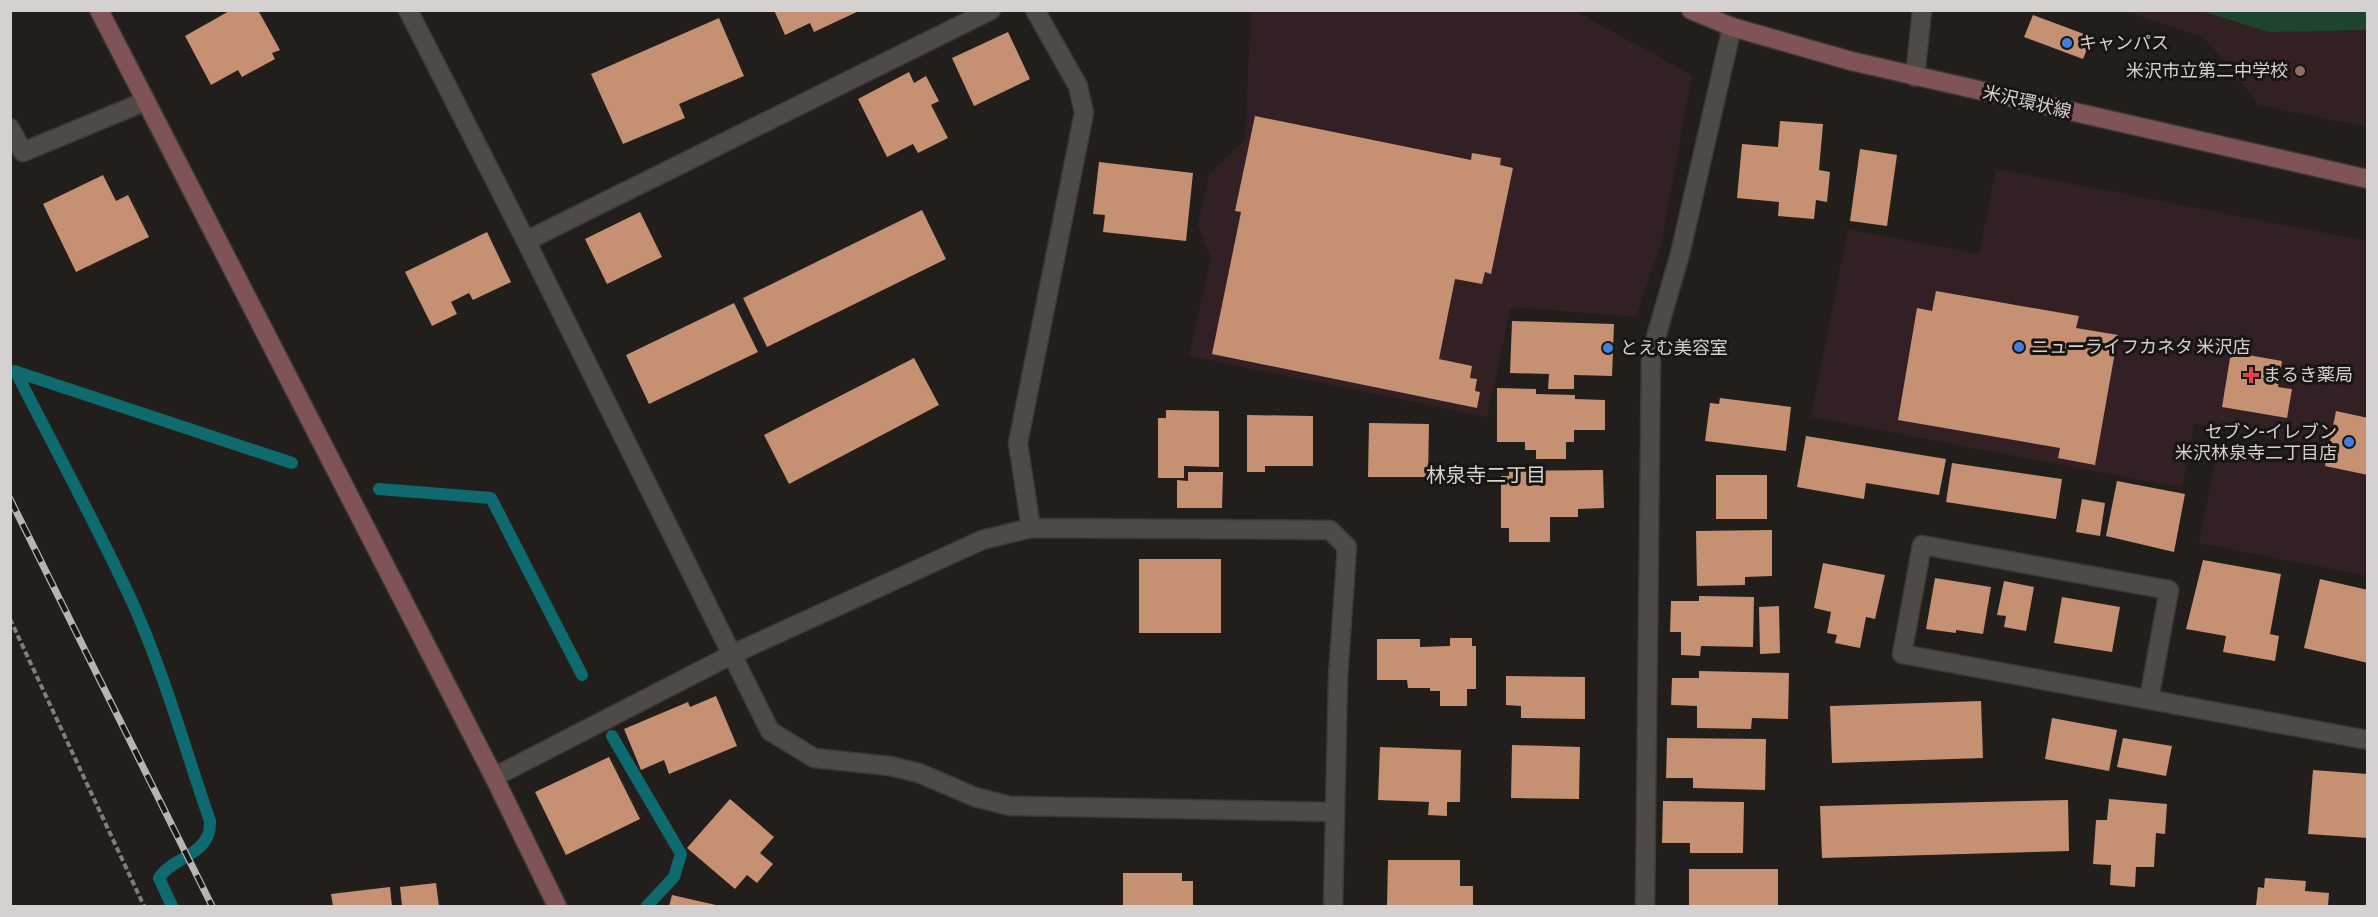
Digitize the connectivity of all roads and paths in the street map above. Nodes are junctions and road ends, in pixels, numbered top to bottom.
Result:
1 (99, 10) edge
2 (408, 10) edge
3 (991, 10) edge
4 (1035, 10) edge
5 (1691, 10) edge
6 (1922, 10) edge
7 (1732, 27) junction
8 (1915, 77) junction
9 (146, 101) junction
10 (10, 128) edge
11 (2367, 178) edge
12 (526, 241) junction
13 (1031, 528) junction
14 (10, 619) edge
15 (733, 654) junction
16 (2149, 699) junction
17 (2367, 740) edge
18 (494, 777) junction
19 (1334, 812) junction
20 (144, 906) edge
21 (557, 906) edge
22 (1333, 906) edge
23 (1645, 906) edge

1 - 9 street
2 - 12 street
3 - 12 street
4 - 13 street
5 - 7 street, 米沢環状線
6 - 8 street
7 - 8 street, 米沢環状線
7 - 23 street
8 - 11 street, 米沢環状線
9 - 10 street
9 - 18 street
12 - 15 street
13 - 15 street
13 - 19 street
14 - 20 path
15 - 18 street
15 - 19 street
16 - 16 street
16 - 17 street
18 - 21 street
19 - 22 street

